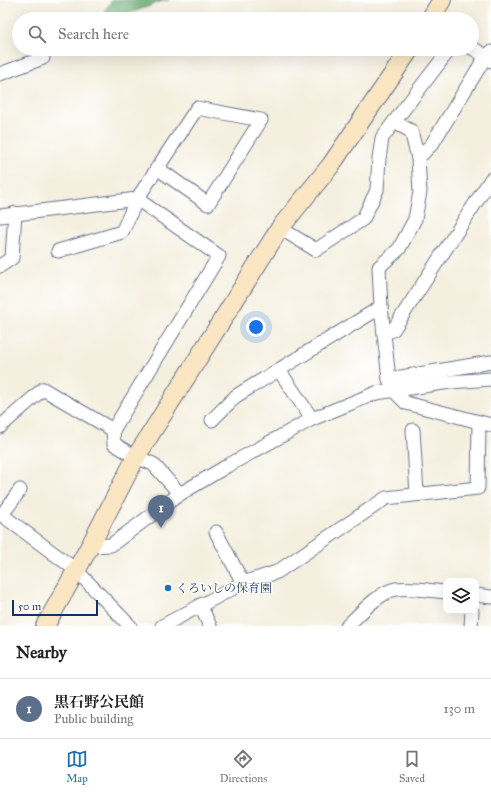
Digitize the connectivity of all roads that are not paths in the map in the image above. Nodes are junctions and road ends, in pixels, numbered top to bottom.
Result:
1 (442, 0) edge
2 (434, 12) edge
3 (479, 51) edge
4 (405, 56) edge
5 (445, 56) edge
6 (489, 56) edge
7 (43, 58) dead end
8 (0, 74) edge
9 (394, 122) junction
10 (418, 158) junction
11 (157, 168) junction
12 (491, 179) edge
13 (137, 199) junction
14 (15, 213) junction
15 (0, 216) edge
16 (280, 228) junction
17 (58, 251) dead end
18 (0, 266) edge
19 (381, 307) junction
20 (384, 333) junction
21 (491, 362) edge
22 (279, 370) junction
23 (491, 379) edge
24 (392, 385) junction
25 (312, 419) junction
26 (212, 420) dead end
27 (485, 424) edge
28 (0, 427) edge
29 (113, 430) junction
30 (413, 430) dead end
31 (136, 457) junction
32 (20, 490) dead end
33 (180, 494) junction
34 (417, 494) junction
35 (216, 532) dead end
36 (90, 546) junction
37 (76, 570) junction
38 (243, 583) junction
39 (443, 592) edge
40 (479, 595) edge
41 (491, 597) edge
42 (200, 605) junction
43 (472, 614) edge
44 (45, 626) edge
45 (130, 626) edge
46 (162, 626) edge
47 (210, 626) edge
48 (347, 626) edge
49 (471, 626) edge

1 - 2 street
3 - 6 street
4 - 16 street
5 - 9 street
6 - 10 street
7 - 8 street
9 - 10 street
9 - 16 street
10 - 19 street
11 - 11 street
11 - 13 street
12 - 20 street
13 - 14 street
13 - 17 street
13 - 29 street
14 - 15 street
14 - 18 street
16 - 31 street
19 - 20 street
19 - 22 street
20 - 24 street
21 - 24 street
22 - 25 street
22 - 26 street
23 - 24 street
24 - 25 street
24 - 27 street
25 - 33 street
27 - 34 street
28 - 29 street
29 - 31 street
30 - 34 street
31 - 33 street
31 - 36 street
32 - 37 street
33 - 36 street
34 - 38 street
35 - 38 street
36 - 37 street
37 - 44 street
37 - 45 street
38 - 42 street
39 - 48 street
40 - 41 street
42 - 46 street
42 - 47 street
43 - 49 street

